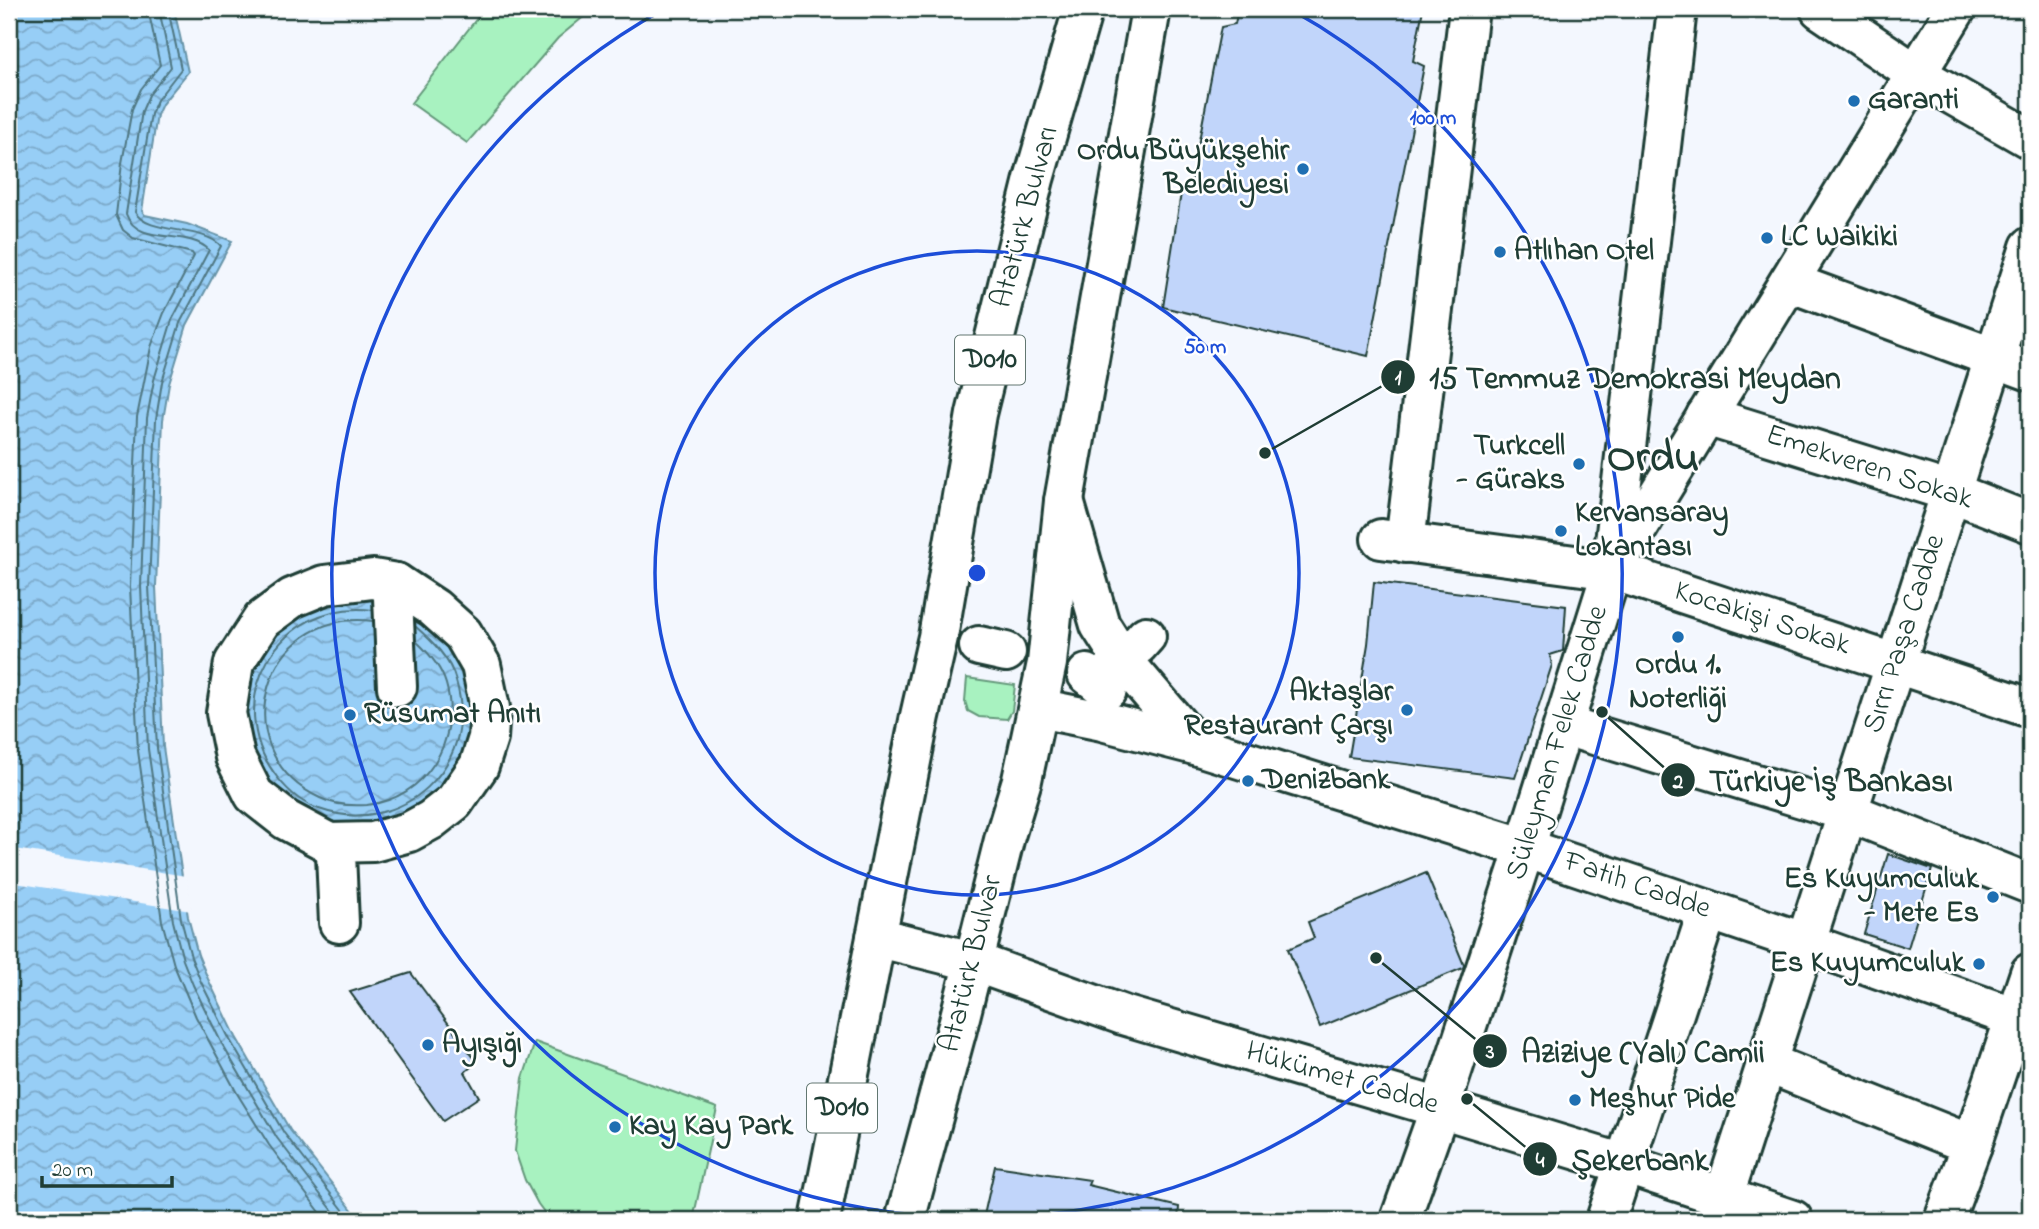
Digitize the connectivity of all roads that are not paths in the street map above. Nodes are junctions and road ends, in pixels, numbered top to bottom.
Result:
1 (1083, 9) edge
2 (1151, 9) edge
3 (1469, 9) edge
4 (1677, 9) edge
5 (1821, 9) edge
6 (1956, 9) edge
7 (1916, 74) junction
8 (2030, 139) edge
9 (2030, 247) edge
10 (1789, 282) junction
11 (1994, 357) junction
12 (2030, 371) edge
13 (1706, 416) junction
14 (1951, 492) junction
15 (1064, 501) junction
16 (2030, 523) edge
17 (1612, 570) junction
18 (395, 590) junction
19 (1896, 663) junction
20 (397, 687) dead end
21 (1038, 708) junction
22 (2030, 708) edge
23 (1565, 726) junction
24 (1195, 745) junction
25 (1848, 812) junction
26 (329, 844) junction
27 (1525, 848) junction
28 (2030, 884) edge
29 (1709, 910) junction
30 (339, 923) dead end
31 (876, 937) junction
32 (1806, 943) junction
33 (972, 961) junction
34 (2030, 973) edge
35 (2023, 1020) edge
36 (1768, 1063) junction
37 (1440, 1108) junction
38 (1972, 1146) junction
39 (1624, 1164) junction
40 (1719, 1209) edge
41 (820, 1220) edge
42 (905, 1220) edge
43 (1400, 1220) edge
44 (1606, 1220) edge
45 (1793, 1220) edge
46 (1944, 1220) edge

1 - 31 main road, Atatürk Bulvarı / D010
2 - 15 main road
3 - 17 main road, Kocakişi Sokak
4 - 17 main road
5 - 7 main road
6 - 7 main road, Süleyman Felek Cadde
7 - 8 main road
7 - 10 main road, Süleyman Felek Cadde
9 - 11 main road, Sırrı Paşa Cadde
10 - 11 main road
10 - 13 main road, Süleyman Felek Cadde
11 - 12 main road
11 - 14 main road, Sırrı Paşa Cadde
13 - 14 main road, Emekveren Sokak
13 - 17 main road, Süleyman Felek Cadde
14 - 16 main road, Emekveren Sokak
14 - 19 main road, Sırrı Paşa Cadde
15 - 21 main road
15 - 24 main road
17 - 19 main road, Kocakişi Sokak
17 - 23 main road, Süleyman Felek Cadde
18 - 20 main road
18 - 26 main road
18 - 26 main road
19 - 22 main road, Kocakişi Sokak
19 - 25 main road, Sırrı Paşa Cadde
21 - 24 main road, Fatih Cadde
21 - 33 main road, Atatürk Bulvar
23 - 25 main road
23 - 27 main road, Süleyman Felek Cadde
24 - 27 main road, Fatih Cadde
25 - 28 main road
25 - 32 main road, Sırrı Paşa Cadde
26 - 30 main road
27 - 29 main road, Fatih Cadde
27 - 37 main road, Süleyman Felek Cadde
29 - 32 main road, Fatih Cadde
29 - 39 main road
31 - 33 main road, Hükümet Cadde
31 - 41 main road, D010
32 - 35 main road, Fatih Cadde
32 - 36 main road, Sırrı Paşa Cadde
33 - 37 main road, Hükümet Cadde
33 - 42 main road, Atatürk Bulvar
34 - 35 main road
35 - 38 main road
36 - 38 main road
36 - 40 main road, Sırrı Paşa Cadde
37 - 39 main road, Hükümet Cadde
37 - 43 main road, Süleyman Felek Cadde
38 - 46 main road
39 - 40 main road, Hükümet Cadde
39 - 44 main road
40 - 45 main road, Hükümet Cadde

